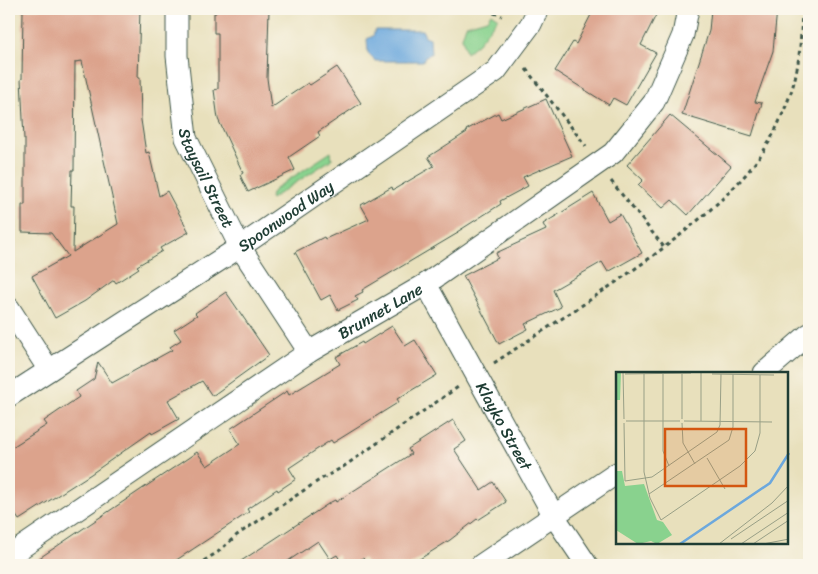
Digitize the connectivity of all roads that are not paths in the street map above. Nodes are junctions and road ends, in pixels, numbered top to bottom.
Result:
1 (177, 9) edge
2 (538, 9) edge
3 (688, 9) edge
4 (240, 247) junction
5 (426, 284) junction
6 (9, 308) edge
7 (809, 334) edge
8 (309, 352) junction
9 (49, 370) junction
10 (765, 372) edge
11 (9, 396) edge
12 (616, 474) edge
13 (554, 516) junction
14 (9, 556) edge
15 (481, 565) edge
16 (588, 565) edge

1 - 4 street, Staysail Street
2 - 4 street, Spoonwood Way
3 - 5 street, Brunnet Lane
4 - 8 street, Staysail Street
4 - 9 street, Spoonwood Way
5 - 8 street, Brunnet Lane
5 - 13 street, Klayko Street
6 - 9 street
7 - 10 street
8 - 14 street, Brunnet Lane
9 - 11 street, Spoonwood Way
12 - 13 street
13 - 15 street
13 - 16 street, Klayko Street

